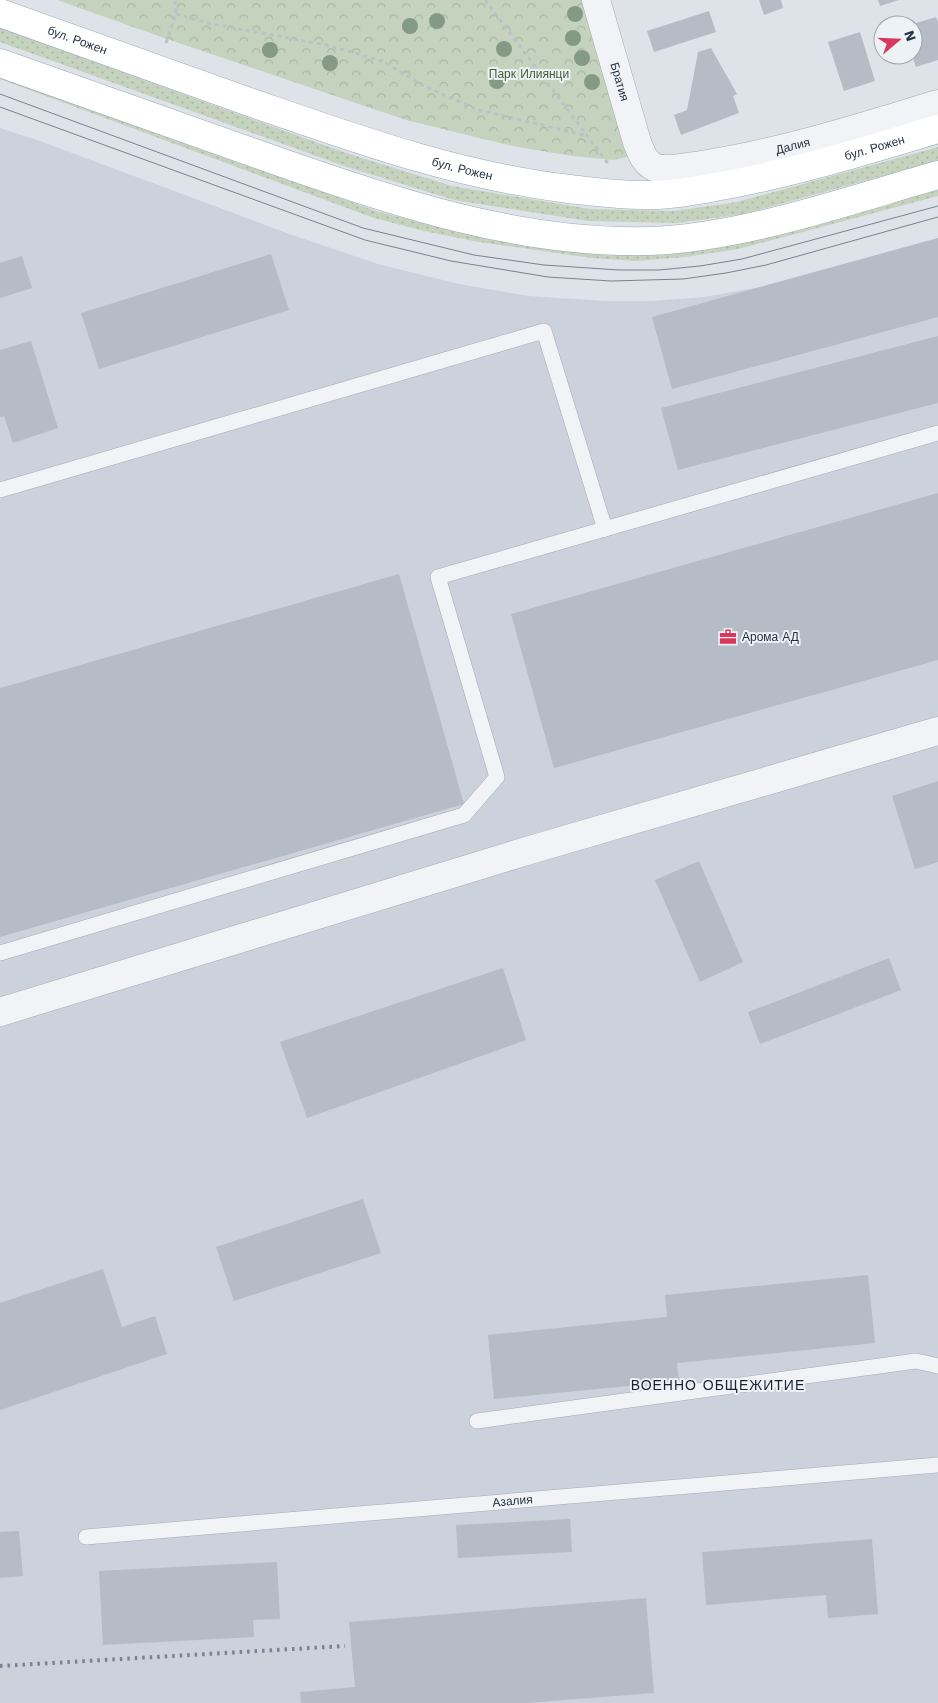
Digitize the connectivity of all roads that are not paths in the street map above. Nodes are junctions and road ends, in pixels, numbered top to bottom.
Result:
1 (596, 0) edge
2 (0, 13) edge
3 (0, 63) edge
4 (938, 104) edge
5 (938, 129) edge
6 (646, 162) joint
7 (938, 175) edge
8 (938, 433) edge
9 (0, 490) edge
10 (605, 529) junction
11 (938, 731) edge
12 (0, 953) edge
13 (0, 1012) edge
14 (938, 1366) edge
15 (477, 1421) dead end
16 (938, 1465) edge
17 (86, 1537) dead end

1 - 6 street, Братия
2 - 5 main road, бул. Рожен
3 - 7 main road
4 - 6 street, Далия
8 - 10 lane
9 - 10 lane
10 - 12 lane
11 - 13 street
14 - 15 lane
16 - 17 lane, Азалия

